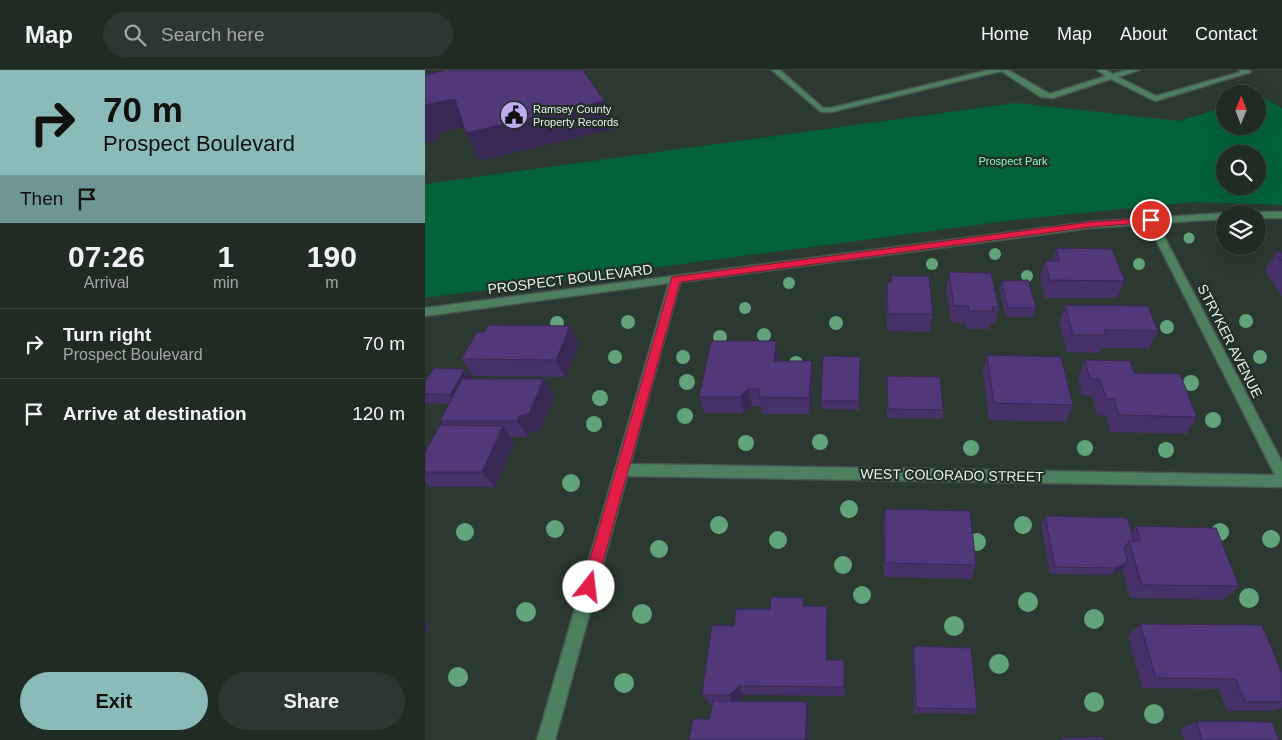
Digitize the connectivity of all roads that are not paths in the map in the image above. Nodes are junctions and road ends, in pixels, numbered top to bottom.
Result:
1 (776, 70) edge
2 (998, 70) edge
3 (1003, 70) edge
4 (1101, 70) edge
5 (1135, 70) edge
6 (1243, 70) edge
7 (1112, 76) junction
8 (1282, 215) edge
9 (1216, 216) edge
10 (1266, 216) edge
11 (1151, 220) junction
12 (676, 279) junction
13 (425, 312) edge
14 (622, 470) junction
15 (1282, 475) edge
16 (1282, 481) edge
17 (547, 740) edge

1 - 2 street
3 - 7 street
4 - 7 street
5 - 7 street
6 - 7 street
8 - 10 street
9 - 11 street, PROSPECT BOULEVARD
11 - 12 street, PROSPECT BOULEVARD
11 - 15 street, STRYKER AVENUE
12 - 13 street, PROSPECT BOULEVARD
12 - 14 street
14 - 16 street, WEST COLORADO STREET
14 - 17 street

